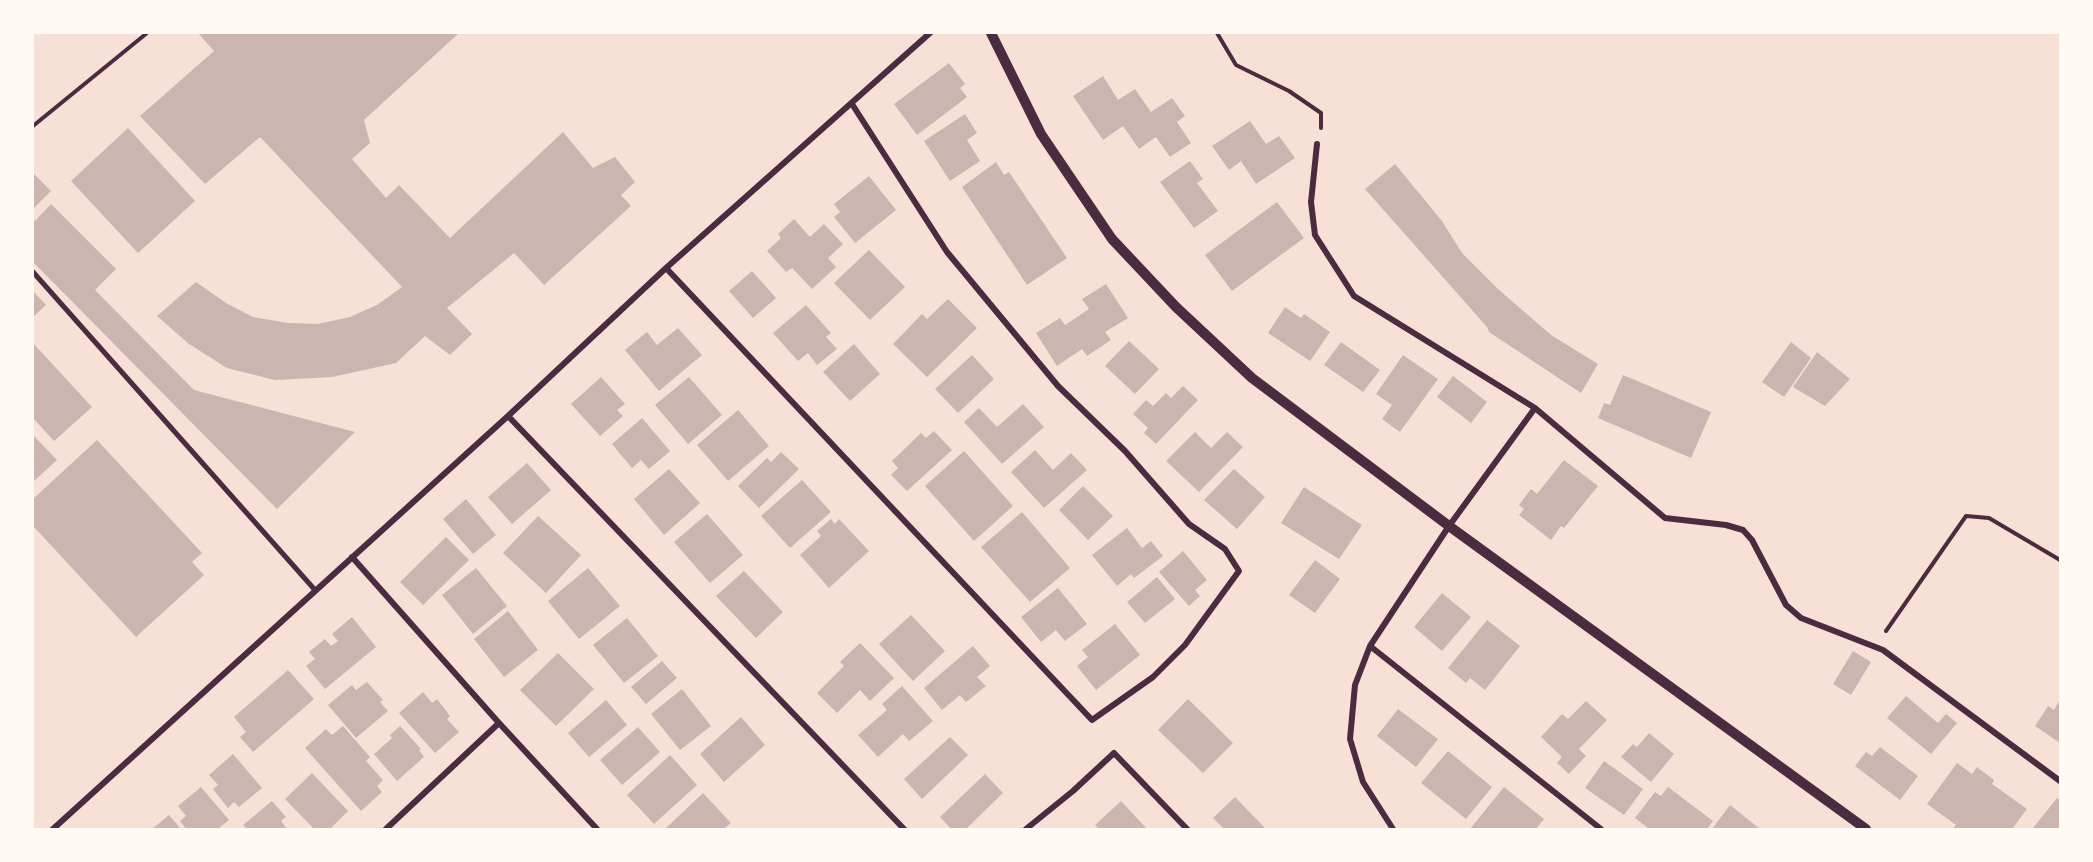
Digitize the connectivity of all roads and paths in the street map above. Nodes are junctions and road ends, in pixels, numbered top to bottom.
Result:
1 (147, 33) edge
2 (930, 33) edge
3 (991, 33) edge
4 (1217, 33) edge
5 (852, 104) junction
6 (33, 126) edge
7 (1317, 144) joint
8 (666, 268) junction
9 (33, 272) edge
10 (1535, 408) junction
11 (508, 416) junction
12 (1449, 526) junction
13 (352, 557) junction
14 (2060, 560) edge
15 (315, 590) junction
16 (1370, 646) junction
17 (1876, 646) junction
18 (499, 723) junction
19 (2060, 781) edge
20 (53, 829) edge
21 (386, 829) edge
22 (597, 829) edge
23 (904, 829) edge
24 (1026, 829) edge
25 (1187, 829) edge
26 (1393, 829) edge
27 (1601, 829) edge
28 (1866, 829) edge

1 - 6 path
2 - 5 street
3 - 12 street
4 - 7 path
5 - 8 street
5 - 8 street
7 - 10 street
8 - 11 street
9 - 15 street
10 - 12 street
10 - 17 street
11 - 13 street
11 - 23 street
12 - 16 street
12 - 28 street
13 - 15 street
13 - 18 street
14 - 17 path
15 - 20 street
16 - 26 street
16 - 27 street
17 - 19 street
18 - 21 street
18 - 22 street
24 - 25 street

